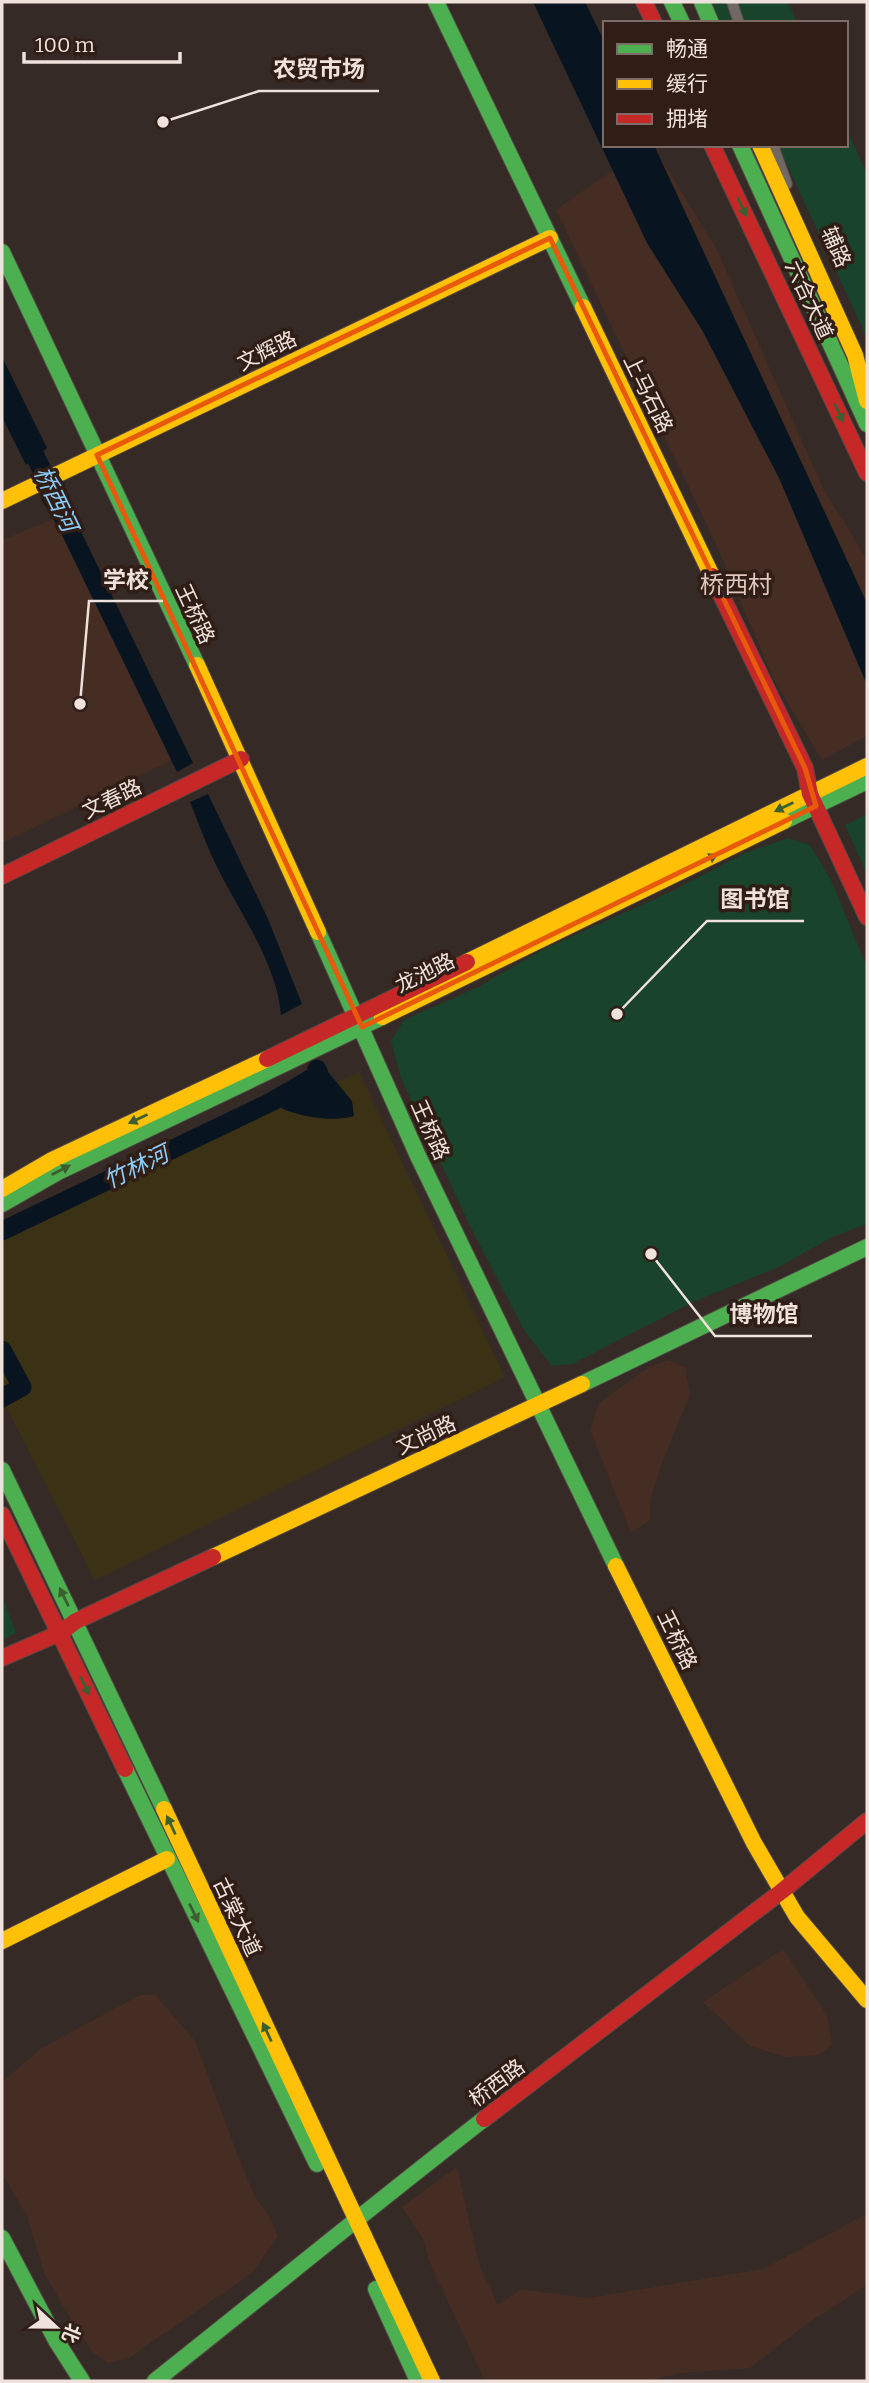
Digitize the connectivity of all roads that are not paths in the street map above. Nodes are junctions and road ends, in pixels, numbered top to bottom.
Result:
1 (436, 2) edge
2 (644, 2) edge
3 (672, 2) edge
4 (702, 2) edge
5 (732, 2) edge
6 (653, 21) edge
7 (681, 21) edge
8 (710, 21) edge
9 (738, 21) edge
10 (713, 147) edge
11 (741, 147) edge
12 (761, 147) edge
13 (774, 147) edge
14 (779, 163) junction
15 (782, 197) junction
16 (550, 238) junction
17 (2, 252) edge
18 (867, 362) edge
19 (867, 401) edge
20 (867, 424) edge
21 (97, 455) junction
22 (867, 473) edge
23 (2, 501) edge
24 (241, 760) junction
25 (867, 766) edge
26 (867, 781) edge
27 (813, 800) junction
28 (2, 876) edge
29 (867, 917) edge
30 (360, 1022) junction
31 (2, 1189) edge
32 (2, 1204) edge
33 (867, 1247) edge
34 (537, 1406) junction
35 (2, 1470) edge
36 (2, 1515) edge
37 (76, 1621) junction
38 (60, 1633) junction
39 (2, 1658) edge
40 (867, 1821) edge
41 (167, 1858) junction
42 (782, 1891) junction
43 (2, 1941) edge
44 (867, 2000) edge
45 (350, 2222) junction
46 (2, 2238) edge
47 (82, 2381) edge
48 (155, 2381) edge
49 (418, 2381) edge
50 (432, 2381) edge

1 - 16 main road, 上马石路
2 - 6 main road
3 - 7 main road
4 - 8 main road
5 - 9 street
10 -> 22 main road, 六合大道
11 - 20 main road, 六合大道
12 - 15 main road
13 - 14 street, 辅路
14 - 15 street
14 - 18 street, 辅路
15 - 19 main road
16 - 21 main road, 文辉路
16 - 27 main road, 上马石路
17 - 21 main road, 王桥路
21 - 23 main road, 文辉路
21 - 24 main road, 王桥路
24 - 28 main road, 文春路
24 - 30 main road, 王桥路
25 - 27 main road, 龙池路
26 - 27 main road, 龙池路
27 - 29 main road
27 - 30 main road, 龙池路
30 -> 31 main road, 龙池路
32 -> 30 main road, 龙池路
30 - 34 main road, 王桥路
33 - 34 main road, 文尚路
34 - 37 main road, 文尚路
34 - 42 main road, 王桥路
37 -> 35 main road, 古棠大道
36 - 38 main road, 古棠大道
37 - 38 main road, 文尚路
45 -> 37 main road, 古棠大道
38 - 39 main road, 文尚路
38 -> 41 main road, 古棠大道
40 - 42 main road, 桥西路
41 - 43 main road
41 -> 45 main road, 古棠大道
42 - 44 main road, 王桥路
42 - 45 main road, 桥西路
45 - 48 main road, 桥西路
45 - 49 main road, 古棠大道
45 - 50 main road, 古棠大道
46 - 47 main road

